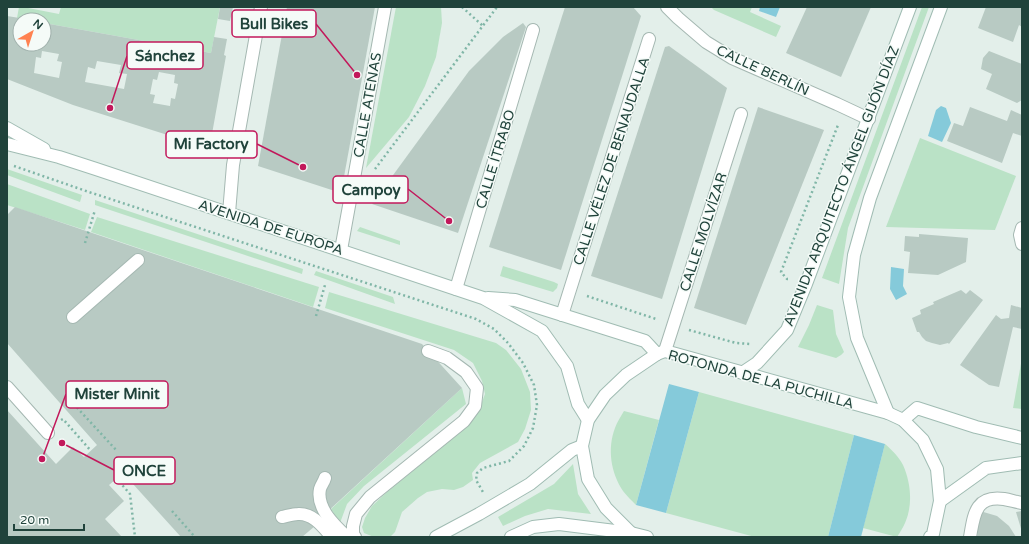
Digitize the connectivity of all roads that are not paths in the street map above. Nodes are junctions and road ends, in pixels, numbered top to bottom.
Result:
1 (261, 7) edge
2 (385, 7) edge
3 (667, 7) edge
4 (910, 7) edge
5 (941, 7) edge
6 (533, 30) dead end
7 (650, 39) dead end
8 (741, 114) dead end
9 (868, 119) junction
10 (7, 128) edge
11 (7, 144) edge
12 (59, 157) junction
13 (229, 213) junction
14 (1022, 228) edge
15 (1022, 244) edge
16 (341, 250) junction
17 (138, 260) dead end
18 (456, 289) junction
19 (483, 298) junction
20 (562, 315) junction
21 (73, 318) dead end
22 (428, 351) dead end
23 (661, 352) junction
24 (742, 372) junction
25 (7, 387) edge
26 (888, 412) junction
27 (588, 420) junction
28 (903, 420) junction
29 (48, 433) road end
30 (1022, 438) edge
31 (582, 446) junction
32 (1022, 463) edge
33 (325, 478) dead end
34 (940, 501) junction
35 (1022, 503) edge
36 (282, 517) dead end
37 (632, 533) junction
38 (332, 537) edge
39 (347, 537) edge
40 (355, 537) edge
41 (436, 537) edge
42 (511, 537) edge
43 (647, 537) edge
44 (930, 537) edge
45 (970, 537) edge

1 - 13 main road
2 - 16 main road, CALLE ATENAS
3 - 9 main road, CALLE BERLÍN
4 - 9 main road, AVENIDA ARQUITECTO ÁNGEL GIJÓN DÍAZ
5 - 26 main road
6 - 18 main road, CALLE ÍTRABO
7 - 20 main road, CALLE VÉLEZ DE BENAUDALLA
8 - 23 main road, CALLE MOLVÍZAR
9 - 24 main road, AVENIDA ARQUITECTO ÁNGEL GIJÓN DÍAZ
10 - 12 main road, AVENIDA DE EUROPA
11 - 12 main road, AVENIDA DE EUROPA
12 - 13 main road, AVENIDA DE EUROPA
13 - 16 main road, AVENIDA DE EUROPA
14 - 15 main road
16 - 18 main road, AVENIDA DE EUROPA
17 - 21 main road
18 - 19 main road, AVENIDA DE EUROPA
19 - 20 main road, AVENIDA DE EUROPA
19 - 27 main road, AVENIDA DE EUROPA
20 - 23 main road, AVENIDA DE EUROPA
22 - 40 main road
23 - 24 main road, ROTONDA DE LA PUCHILLA
23 - 27 main road, ROTONDA DE LA PUCHILLA
24 - 26 main road, ROTONDA DE LA PUCHILLA
25 - 29 main road
26 - 28 main road, ROTONDA DE LA PUCHILLA
27 - 31 main road, ROTONDA DE LA PUCHILLA
28 - 30 main road
28 - 34 main road, ROTONDA DE LA PUCHILLA
31 - 37 main road, ROTONDA DE LA PUCHILLA
31 - 41 main road
32 - 34 main road
33 - 39 main road
34 - 44 main road, ROTONDA DE LA PUCHILLA
35 - 45 main road
36 - 38 main road
37 - 42 main road
37 - 43 main road, ROTONDA DE LA PUCHILLA

